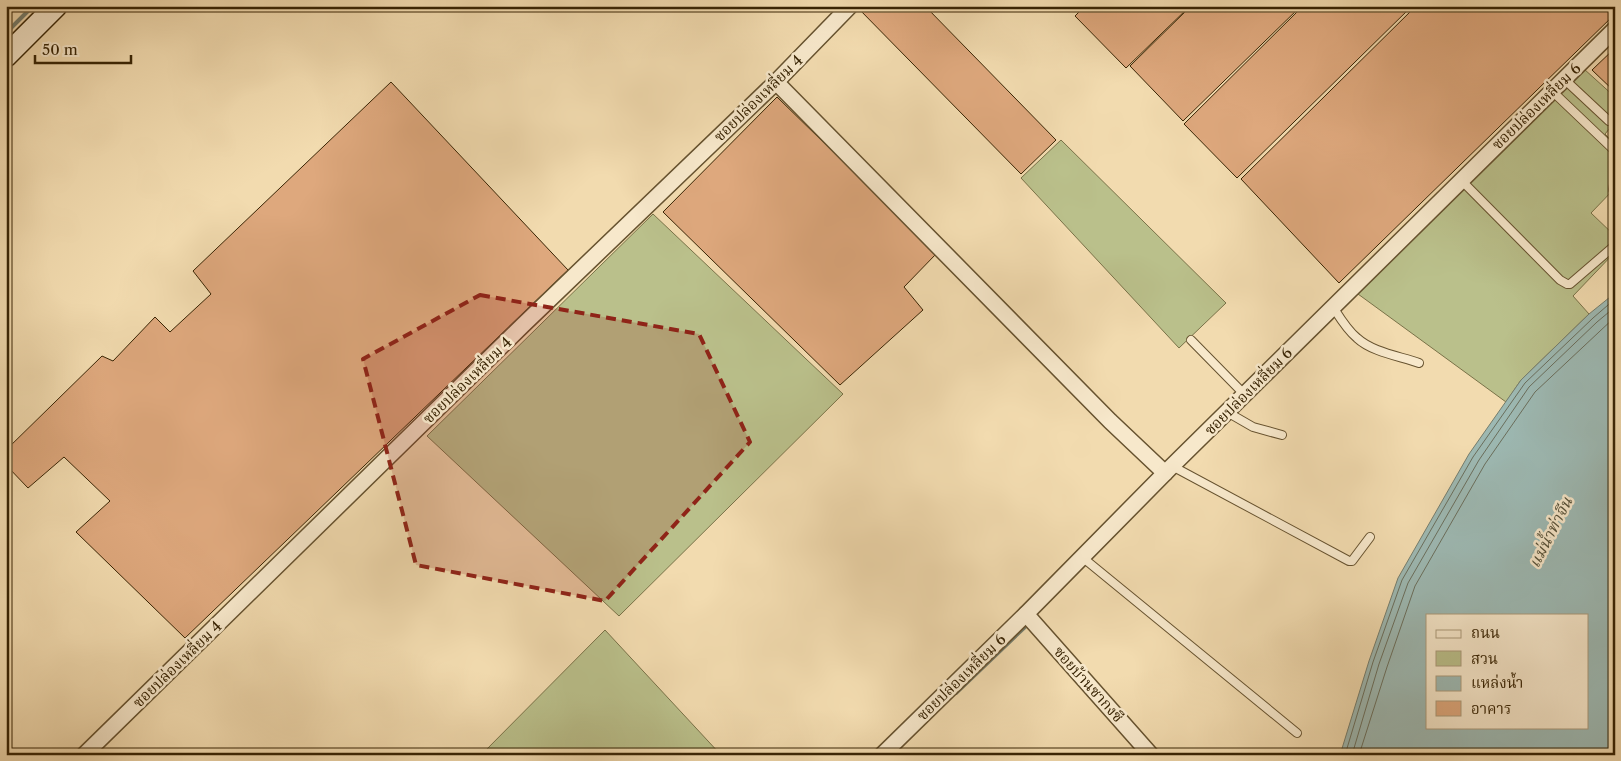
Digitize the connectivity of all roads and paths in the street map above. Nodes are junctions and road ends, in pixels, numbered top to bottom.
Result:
1 (56, 6) edge
2 (850, 6) edge
3 (1615, 29) edge
4 (6, 56) edge
5 (1564, 79) junction
6 (776, 82) junction
7 (1552, 90) junction
8 (1609, 121) dead end
9 (1615, 151) edge
10 (1615, 179) edge
11 (1461, 180) junction
12 (1613, 190) dead end
13 (1613, 247) dead end
14 (1333, 307) junction
15 (1191, 340) dead end
16 (1419, 363) dead end
17 (1245, 394) junction
18 (1227, 412) junction
19 (1282, 435) dead end
20 (1169, 470) junction
21 (1370, 536) dead end
22 (1082, 557) junction
23 (1026, 614) junction
24 (1297, 733) dead end
25 (84, 755) edge
26 (882, 755) edge
27 (1151, 755) edge

1 - 4 street
2 - 6 street, ซอยปล่องเหลี่ยม 4
3 - 5 street, ซอยปล่องเหลี่ยม 6
5 - 7 street, ซอยปล่องเหลี่ยม 6
5 - 8 lane
6 - 20 street
6 - 25 street, ซอยปล่องเหลี่ยม 4
7 - 9 lane
7 - 11 street, ซอยปล่องเหลี่ยม 6
10 - 12 lane
11 - 13 lane
11 - 14 street, ซอยปล่องเหลี่ยม 6
14 - 16 lane
14 - 17 street, ซอยปล่องเหลี่ยม 6
15 - 17 lane
17 - 18 street, ซอยปล่องเหลี่ยม 6
18 - 19 lane
18 - 20 street, ซอยปล่องเหลี่ยม 6
20 - 21 lane
20 - 22 street, ซอยปล่องเหลี่ยม 6
22 - 23 street, ซอยปล่องเหลี่ยม 6
22 - 24 lane
23 - 26 street, ซอยปล่องเหลี่ยม 6
23 - 27 street, ซอยบ้านซากงซี

